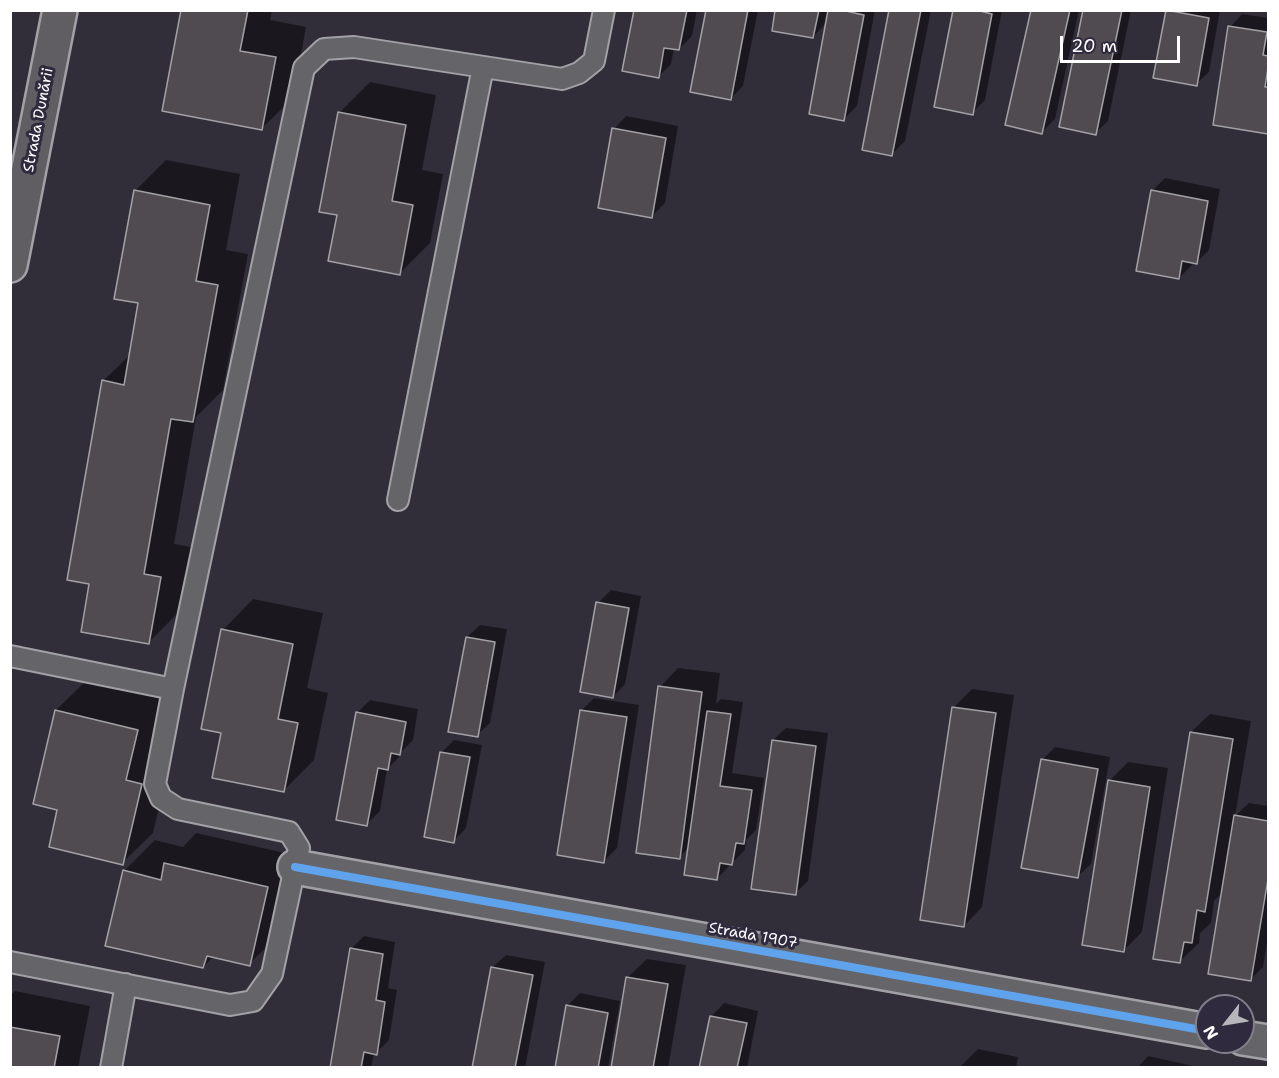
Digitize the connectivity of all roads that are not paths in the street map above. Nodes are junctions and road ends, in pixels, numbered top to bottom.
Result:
1 (60, 10) edge
2 (604, 10) edge
3 (483, 67) junction
4 (10, 265) edge
5 (398, 500) dead end
6 (10, 656) edge
7 (173, 689) junction
8 (295, 867) junction
9 (10, 962) edge
10 (126, 984) junction
11 (1195, 1029) edge
12 (111, 1068) edge

1 - 4 main road, Strada Dunării
2 - 3 lane
3 - 5 lane
3 - 7 lane
6 - 7 lane
7 - 8 lane
8 - 10 lane
8 - 11 street, Strada 1907
9 - 10 lane
10 - 12 lane

